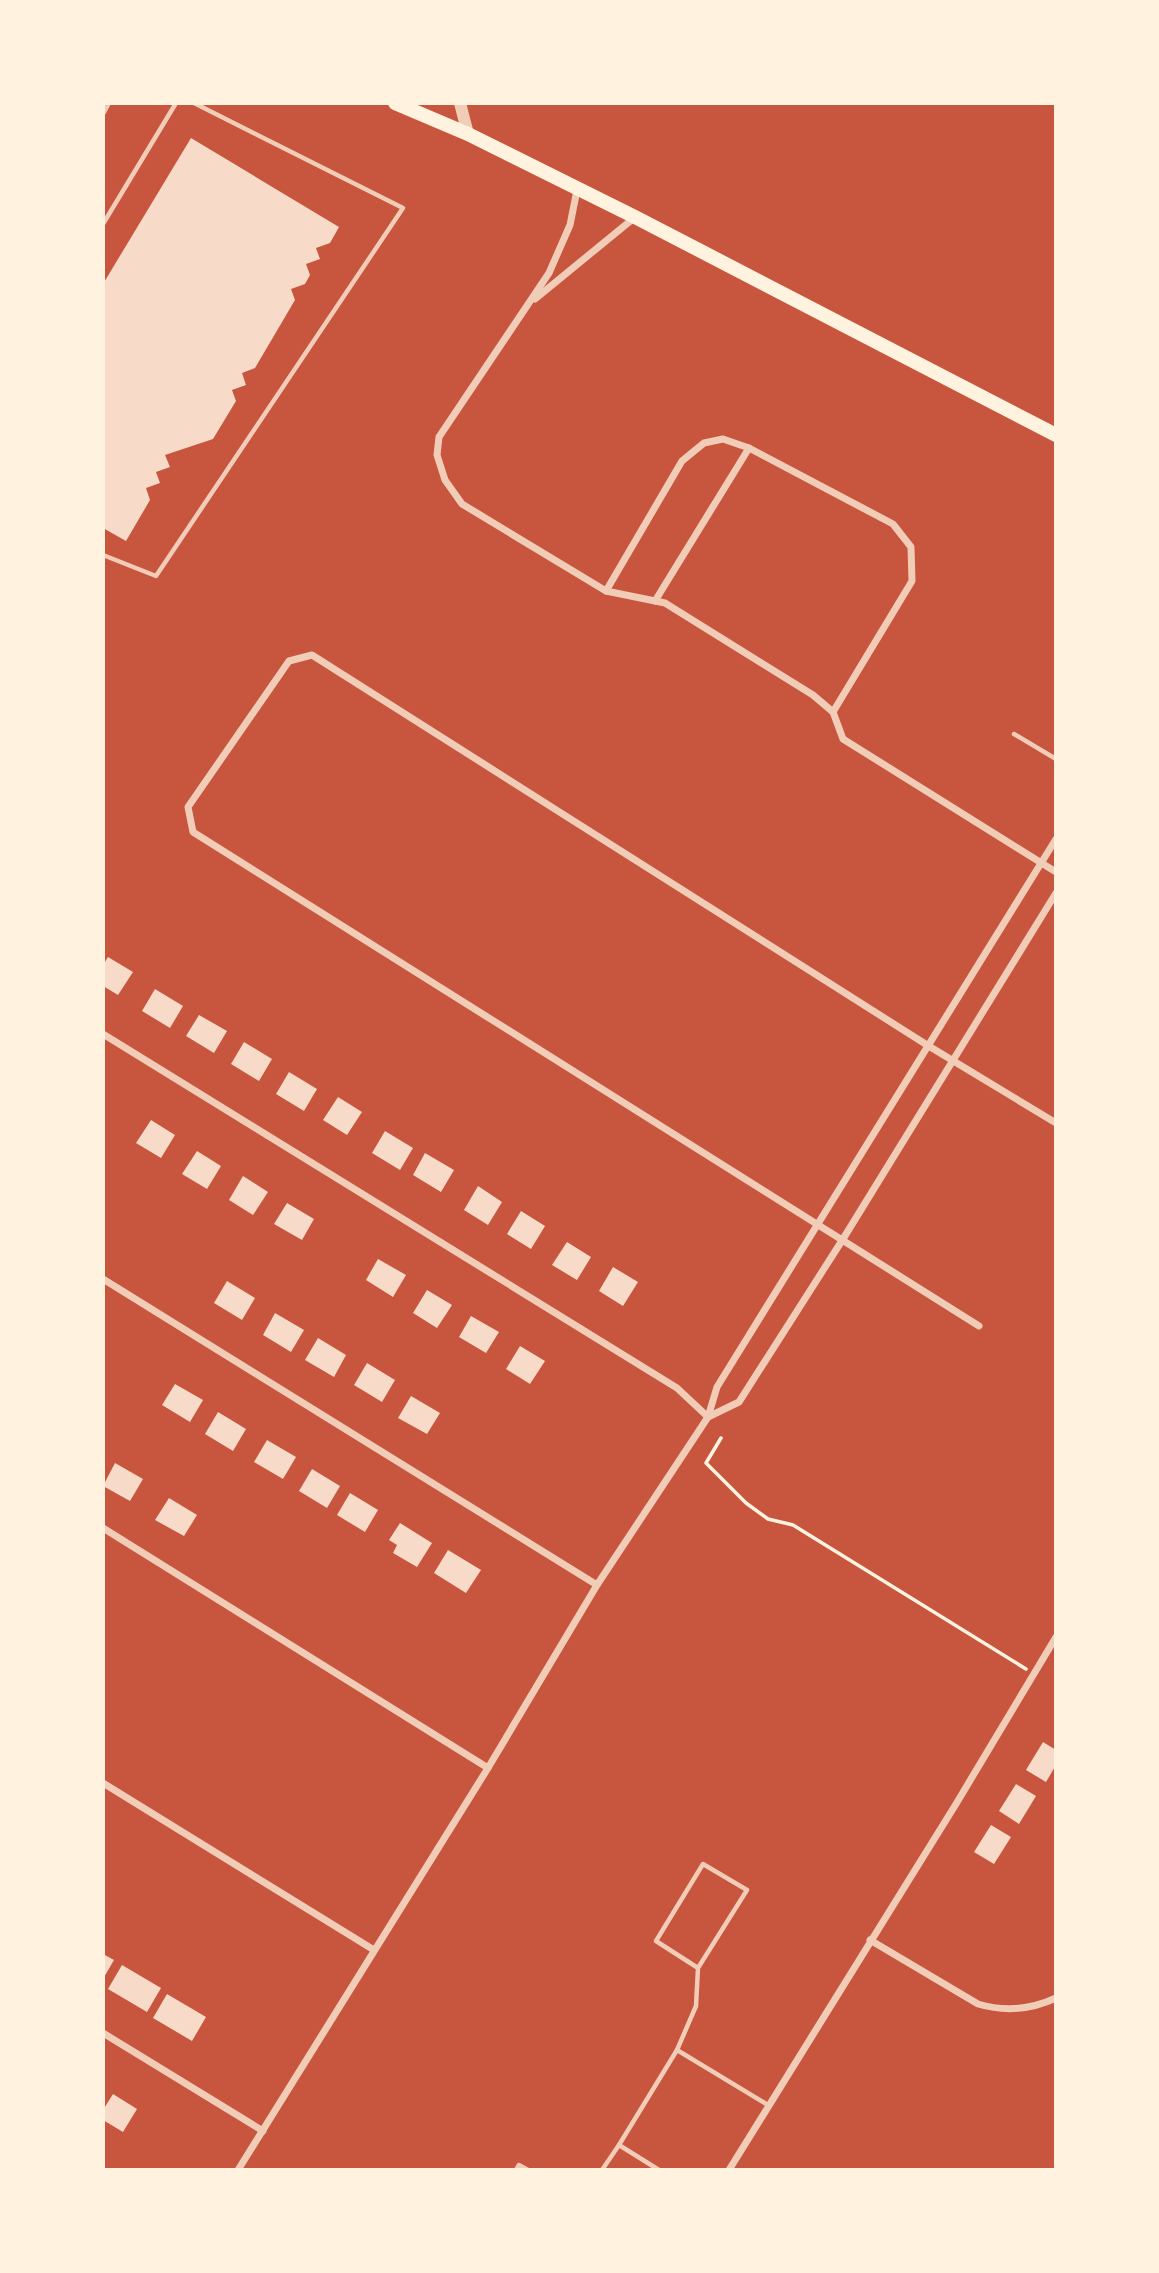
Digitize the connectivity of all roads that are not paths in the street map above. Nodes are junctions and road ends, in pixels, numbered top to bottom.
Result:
1 (109, 103) edge
2 (176, 103) edge
3 (194, 103) edge
4 (395, 103) edge
5 (460, 103) edge
6 (103, 114) edge
7 (468, 134) junction
8 (577, 190) junction
9 (106, 214) edge
10 (635, 217) junction
11 (103, 224) edge
12 (529, 304) junction
13 (1056, 435) edge
14 (749, 448) junction
15 (103, 555) edge
16 (606, 591) junction
17 (655, 601) junction
18 (833, 712) junction
19 (1014, 734) dead end
20 (1056, 759) edge
21 (1056, 839) edge
22 (1040, 864) junction
23 (1056, 873) edge
24 (1056, 893) edge
25 (103, 1034) edge
26 (927, 1045) junction
27 (952, 1060) junction
28 (1056, 1123) edge
29 (819, 1223) junction
30 (843, 1239) junction
31 (103, 1279) edge
32 (979, 1326) dead end
33 (708, 1417) junction
34 (103, 1528) edge
35 (597, 1585) junction
36 (1056, 1637) edge
37 (488, 1768) junction
38 (103, 1783) edge
39 (870, 1940) junction
40 (374, 1951) junction
41 (698, 1968) junction
42 (1056, 1998) edge
43 (103, 2032) edge
44 (677, 2049) junction
45 (768, 2105) junction
46 (263, 2131) junction
47 (619, 2145) junction
48 (239, 2170) edge
49 (516, 2170) edge
50 (528, 2170) edge
51 (602, 2170) edge
52 (659, 2170) edge
53 (729, 2170) edge

1 - 6 lane
2 - 9 lane
3 - 15 lane
4 - 7 main road
5 - 7 street
7 - 8 main road
8 - 10 main road
8 - 12 street
9 - 11 lane
10 - 12 street
10 - 13 main road
12 - 16 street
14 - 16 street
14 - 17 street
14 - 18 street
16 - 17 street
17 - 18 street
18 - 22 street
19 - 20 lane
21 - 22 street
22 - 23 street
22 - 26 street
24 - 27 street
25 - 33 street
26 - 27 street
26 - 29 street
26 - 29 street
27 - 28 street
27 - 30 street
29 - 30 street
29 - 33 street
30 - 32 street
30 - 33 street
31 - 35 street
33 - 35 street
34 - 37 street
35 - 37 street
36 - 39 street
37 - 40 street
38 - 40 street
39 - 42 street
39 - 45 street
40 - 46 street
41 - 41 lane
41 - 44 lane
43 - 46 street
44 - 45 lane
44 - 47 lane
45 - 53 street
46 - 48 street
47 - 51 lane
47 - 52 lane
49 - 50 lane

